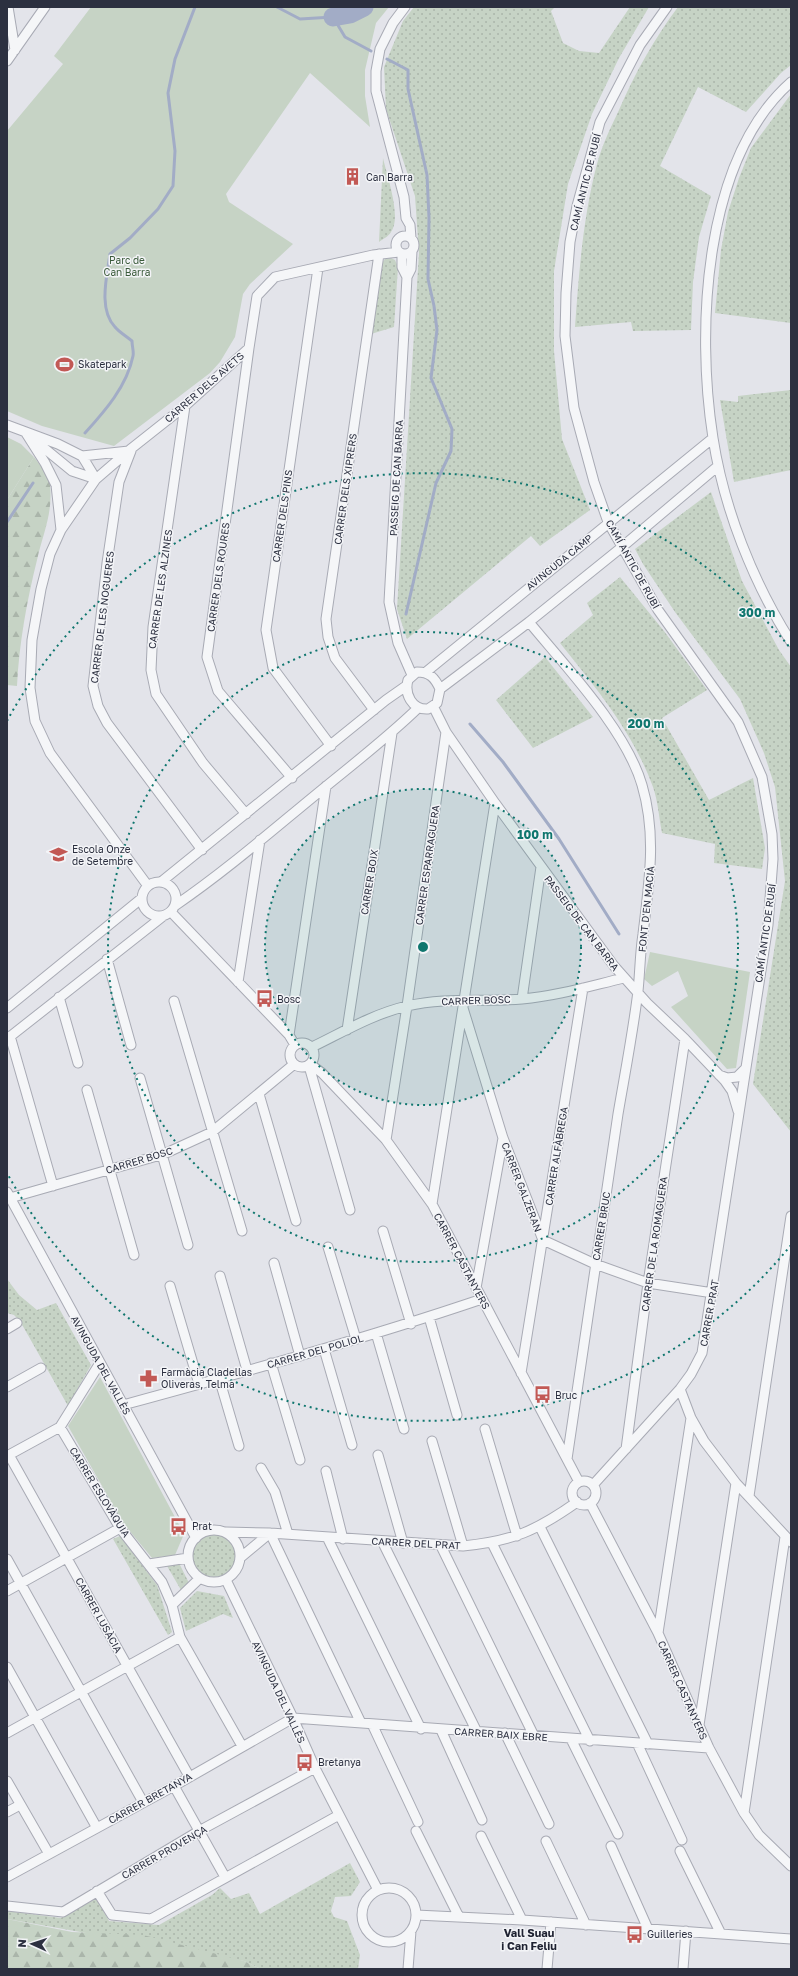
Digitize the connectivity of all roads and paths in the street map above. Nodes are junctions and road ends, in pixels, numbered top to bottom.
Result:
1 (8, 7) edge
2 (45, 7) edge
3 (404, 7) edge
4 (667, 7) edge
5 (15, 50) junction
6 (7, 61) edge
7 (791, 82) edge
8 (406, 218) junction
9 (411, 238) junction
10 (399, 247) junction
11 (412, 250) junction
12 (379, 254) junction
13 (318, 268) junction
14 (407, 277) junction
15 (248, 348) junction
16 (185, 406) junction
17 (7, 425) edge
18 (26, 433) junction
19 (713, 438) junction
20 (129, 451) junction
21 (82, 456) junction
22 (718, 466) junction
23 (96, 479) junction
24 (608, 522) junction
25 (61, 530) junction
26 (622, 547) junction
27 (529, 622) junction
28 (791, 642) edge
29 (426, 672) junction
30 (412, 675) junction
31 (406, 686) junction
32 (440, 690) junction
33 (433, 706) junction
34 (418, 708) junction
35 (374, 710) junction
36 (446, 732) junction
37 (392, 733) junction
38 (331, 746) junction
39 (292, 778) junction
40 (326, 786) junction
41 (495, 803) junction
42 (246, 814) junction
43 (260, 840) junction
44 (202, 850) junction
45 (541, 867) junction
46 (161, 882) junction
47 (148, 886) junction
48 (142, 898) junction
49 (174, 908) junction
50 (162, 917) junction
51 (106, 959) junction
52 (624, 978) junction
53 (238, 982) junction
54 (583, 988) junction
55 (638, 992) junction
56 (59, 997) junction
57 (522, 999) junction
58 (174, 1001) dead end
59 (464, 1003) junction
60 (407, 1006) junction
61 (7, 1008) edge
62 (347, 1030) junction
63 (289, 1035) junction
64 (8, 1037) edge
65 (685, 1039) junction
66 (131, 1045) dead end
67 (295, 1045) junction
68 (312, 1047) junction
69 (78, 1063) dead end
70 (293, 1065) junction
71 (309, 1065) junction
72 (746, 1067) junction
73 (718, 1074) junction
74 (140, 1078) dead end
75 (87, 1090) dead end
76 (258, 1094) junction
77 (738, 1128) junction
78 (212, 1132) junction
79 (503, 1138) junction
80 (386, 1140) junction
81 (161, 1154) junction
82 (108, 1169) junction
83 (53, 1186) junction
84 (8, 1195) edge
85 (432, 1204) junction
86 (350, 1210) dead end
87 (791, 1216) edge
88 (296, 1221) dead end
89 (242, 1231) dead end
90 (383, 1231) dead end
91 (543, 1240) junction
92 (188, 1245) dead end
93 (328, 1247) dead end
94 (134, 1255) dead end
95 (274, 1263) dead end
96 (595, 1264) junction
97 (220, 1276) dead end
98 (648, 1283) junction
99 (170, 1286) dead end
100 (476, 1288) junction
101 (713, 1293) junction
102 (482, 1299) junction
103 (429, 1317) junction
104 (17, 1323) dead end
105 (411, 1324) junction
106 (7, 1329) edge
107 (376, 1333) junction
108 (356, 1340) junction
109 (324, 1349) junction
110 (300, 1356) junction
111 (100, 1363) junction
112 (271, 1364) junction
113 (41, 1368) dead end
114 (247, 1370) junction
115 (521, 1373) junction
116 (219, 1378) junction
117 (199, 1384) junction
118 (7, 1387) edge
119 (680, 1389) junction
120 (123, 1405) junction
121 (458, 1415) dead end
122 (691, 1418) junction
123 (60, 1427) junction
124 (404, 1429) dead end
125 (485, 1430) dead end
126 (432, 1441) dead end
127 (352, 1445) dead end
128 (239, 1446) dead end
129 (626, 1449) junction
130 (8, 1455) edge
131 (378, 1455) dead end
132 (567, 1459) junction
133 (300, 1460) dead end
134 (261, 1468) dead end
135 (326, 1471) dead end
136 (579, 1482) junction
137 (736, 1483) junction
138 (593, 1485) junction
139 (749, 1496) junction
140 (577, 1502) junction
141 (590, 1503) junction
142 (540, 1527) junction
143 (120, 1528) junction
144 (226, 1532) junction
145 (270, 1533) junction
146 (288, 1534) junction
147 (517, 1536) junction
148 (326, 1537) junction
149 (196, 1538) junction
150 (344, 1539) junction
151 (788, 1539) edge
152 (382, 1541) junction
153 (403, 1543) junction
154 (492, 1544) junction
155 (441, 1546) junction
156 (463, 1546) junction
157 (67, 1557) junction
158 (188, 1558) junction
159 (240, 1558) junction
160 (7, 1559) edge
161 (149, 1564) junction
162 (200, 1578) junction
163 (226, 1580) junction
164 (20, 1583) junction
165 (7, 1591) edge
166 (172, 1605) junction
167 (658, 1633) junction
168 (180, 1636) junction
169 (128, 1666) junction
170 (7, 1667) edge
171 (81, 1691) junction
172 (35, 1717) junction
173 (293, 1718) junction
174 (361, 1723) junction
175 (372, 1724) junction
176 (699, 1725) junction
177 (421, 1728) junction
178 (441, 1730) junction
179 (477, 1732) junction
180 (7, 1733) edge
181 (505, 1733) junction
182 (534, 1736) junction
183 (571, 1739) junction
184 (590, 1741) junction
185 (637, 1743) junction
186 (648, 1744) junction
187 (242, 1746) junction
188 (709, 1748) junction
189 (315, 1768) junction
190 (189, 1776) junction
191 (7, 1781) edge
192 (174, 1786) junction
193 (143, 1802) junction
194 (20, 1805) junction
195 (7, 1812) edge
196 (744, 1813) junction
197 (339, 1815) junction
198 (482, 1820) dead end
199 (549, 1824) dead end
200 (97, 1828) junction
201 (199, 1831) junction
202 (618, 1834) dead end
203 (481, 1836) dead end
204 (682, 1840) dead end
205 (546, 1841) dead end
206 (611, 1846) dead end
207 (680, 1851) dead end
208 (49, 1854) junction
209 (791, 1866) edge
210 (7, 1877) edge
211 (225, 1877) junction
212 (378, 1890) junction
213 (97, 1891) junction
214 (7, 1906) edge
215 (416, 1914) junction
216 (459, 1917) junction
217 (522, 1920) junction
218 (551, 1922) junction
219 (586, 1925) junction
220 (648, 1929) junction
221 (411, 1931) junction
222 (686, 1931) junction
223 (721, 1934) junction
224 (791, 1940) edge
225 (408, 1969) edge
226 (547, 1969) edge
227 (683, 1969) edge

1 - 5 street
2 - 5 street
3 - 8 street, PASSEIG DE CAN BARRA
4 - 24 street, CAMÍ ANTIC DE RUBÍ
5 - 6 street
7 - 19 street
8 - 9 street, PASSEIG DE CAN BARRA
8 - 10 street, PASSEIG DE CAN BARRA
9 - 10 street
9 - 11 street, PASSEIG DE CAN BARRA
10 - 11 street
10 - 12 street, CARRER DELS AVETS
10 - 14 street, PASSEIG DE CAN BARRA
11 - 14 street, PASSEIG DE CAN BARRA
12 - 13 street, CARRER DELS AVETS
12 - 35 street, CARRER DELS XIPRERS
13 - 15 street, CARRER DELS AVETS
13 - 38 street, CARRER DELS PINS
14 - 30 street, PASSEIG DE CAN BARRA
15 - 16 street, CARRER DELS AVETS
15 - 39 street, CARRER DELS ROURES
16 - 20 street, CARRER DELS AVETS
16 - 42 street, CARRER DE LES ALZINES
17 - 18 street
18 - 21 street
18 - 23 street
18 - 25 street
19 - 22 street
19 - 24 street, AVINGUDA CAMP
20 - 21 street
20 - 23 street, CARRER DELS AVETS
20 - 44 street, CARRER DE LES NOGUERES
21 - 23 street
22 - 26 street
22 - 28 street
23 - 25 street, CARRER DELS AVETS
24 - 26 street, CAMÍ ANTIC DE RUBÍ
24 - 29 street, AVINGUDA CAMP
25 - 47 street, CARRER DELS AVETS
26 - 27 street
26 - 72 street, CAMÍ ANTIC DE RUBÍ
27 - 32 street
27 - 55 street, FONT D'EN MACIÀ
29 - 30 street
29 - 32 street
30 - 31 street
31 - 34 street
31 - 35 street
32 - 33 street
33 - 34 street
33 - 36 street, PASSEIG DE CAN BARRA
34 - 37 street
35 - 38 street
36 - 41 street, PASSEIG DE CAN BARRA
36 - 60 street, CARRER ESPARRAGUERA
37 - 40 street
37 - 62 street, CARRER BOIX
38 - 39 street
39 - 42 street
40 - 43 street
40 - 63 street
41 - 45 street, PASSEIG DE CAN BARRA
41 - 59 street, CARRER GALZERAN
42 - 44 street
43 - 49 street
43 - 53 street
44 - 46 street
45 - 52 street, PASSEIG DE CAN BARRA
45 - 57 street
46 - 47 street
46 - 49 street
47 - 48 street
48 - 50 street
48 - 61 street
49 - 50 street
49 - 53 street
50 - 51 street
51 - 56 street
51 - 66 street
52 - 54 street, CARRER BOSC
52 - 55 street, PASSEIG DE CAN BARRA
53 - 63 street
54 - 57 street, CARRER BOSC
54 - 91 street, CARRER ALFÀBREGA
55 - 65 street, PASSEIG DE CAN BARRA
55 - 96 street, CARRER BRUC
56 - 64 street
56 - 69 street
57 - 59 street, CARRER BOSC
58 - 78 street
59 - 60 street, CARRER BOSC
59 - 79 street, CARRER GALZERAN
59 - 85 street
60 - 62 street, CARRER BOSC
60 - 80 street, CARRER ESPARRAGUERA
62 - 68 street, CARRER BOSC
63 - 67 street
64 - 83 street
65 - 73 street, PASSEIG DE CAN BARRA
65 - 98 street, CARRER DE LA ROMAGUERA
67 - 68 street
67 - 70 street
68 - 71 street
70 - 71 street
70 - 76 street, CARRER BOSC
71 - 80 street, CARRER CASTANYERS
71 - 86 street
72 - 73 street
72 - 77 street, CAMÍ ANTIC DE RUBÍ
73 - 77 street, PASSEIG DE CAN BARRA
74 - 81 street
75 - 82 street
76 - 78 street, CARRER BOSC
76 - 88 street
77 - 101 street, CARRER PRAT
78 - 81 street, CARRER BOSC
78 - 89 street
79 - 91 street, CARRER GALZERAN
79 - 100 street
80 - 85 street, CARRER CASTANYERS
81 - 82 street, CARRER BOSC
81 - 92 street
82 - 83 street, CARRER BOSC
82 - 94 street
83 - 84 street, CARRER BOSC
84 - 111 street, AVINGUDA DEL VALLÈS
85 - 100 street, CARRER CASTANYERS
87 - 139 street
90 - 105 street
91 - 96 street, CARRER GALZERAN
91 - 115 street, CARRER ALFÀBREGA
93 - 108 street
95 - 110 street
96 - 98 street, CARRER GALZERAN
96 - 132 street, CARRER BRUC
97 - 114 street
98 - 101 street, CARRER GALZERAN
98 - 129 street, CARRER DE LA ROMAGUERA
99 - 117 street
100 - 102 street, CARRER CASTANYERS
101 - 119 street, CARRER PRAT
102 - 103 street, CARRER DEL POLIOL
102 - 115 street, CARRER CASTANYERS
103 - 105 street, CARRER DEL POLIOL
103 - 121 street
104 - 106 street
105 - 107 street, CARRER DEL POLIOL
107 - 108 street, CARRER DEL POLIOL
107 - 124 street
108 - 109 street, CARRER DEL POLIOL
109 - 110 street, CARRER DEL POLIOL
109 - 127 street
110 - 112 street, CARRER DEL POLIOL
111 - 120 street, AVINGUDA DEL VALLÈS
111 - 123 street
112 - 114 street, CARRER DEL POLIOL
112 - 133 street
113 - 118 street
114 - 116 street, CARRER DEL POLIOL
115 - 132 street, CARRER CASTANYERS
116 - 117 street, CARRER DEL POLIOL
116 - 128 street
117 - 120 street, CARRER DEL POLIOL
119 - 122 street
119 - 129 street, CARRER PRAT
120 - 149 street, AVINGUDA DEL VALLÈS
122 - 137 street
122 - 167 street
123 - 130 street
123 - 143 street, CARRER ESLOVÀQUIA
125 - 147 street
126 - 156 street
129 - 138 street, CARRER PRAT
130 - 157 street, CARRER LUSÀCIA
131 - 153 street
132 - 136 street, CARRER CASTANYERS
134 - 146 street
135 - 150 street
136 - 138 street
136 - 140 street
137 - 139 street
137 - 176 street
138 - 141 street
139 - 151 street
140 - 141 street
140 - 142 street, CARRER DEL PRAT
141 - 167 street, CARRER CASTANYERS
142 - 147 street, CARRER DEL PRAT
142 - 186 street
143 - 157 street
143 - 161 street, CARRER ESLOVÀQUIA
144 - 145 street, CARRER DEL PRAT
144 - 149 street
144 - 159 street
145 - 146 street, CARRER DEL PRAT
145 - 159 street
145 - 174 street
146 - 148 street, CARRER DEL PRAT
147 - 154 street, CARRER DEL PRAT
148 - 150 street, CARRER DEL PRAT
148 - 177 street
149 - 158 street
150 - 152 street, CARRER DEL PRAT
151 - 196 street
152 - 153 street, CARRER DEL PRAT
152 - 179 street
153 - 155 street, CARRER DEL PRAT
154 - 156 street, CARRER DEL PRAT
154 - 184 street
155 - 156 street, CARRER DEL PRAT
155 - 182 street
157 - 164 street
157 - 169 street, CARRER LUSÀCIA
158 - 161 street
158 - 162 street
159 - 163 street
160 - 164 street
161 - 166 street, CARRER ESLOVÀQUIA
162 - 163 street
162 - 166 street
163 - 173 street, AVINGUDA DEL VALLÈS
164 - 165 street
164 - 171 street
166 - 168 street, CARRER ESLOVÀQUIA
167 - 176 street, CARRER CASTANYERS
168 - 169 street
168 - 187 street, CARRER ESLOVÀQUIA
169 - 171 street
169 - 190 street, CARRER LUSÀCIA
170 - 172 street
171 - 172 street
171 - 193 street
172 - 180 street
172 - 200 street
173 - 174 street, CARRER BAIX EBRE
173 - 187 street, CARRER BRETANYA
173 - 189 street, AVINGUDA DEL VALLÈS
174 - 175 street, CARRER BAIX EBRE
175 - 177 street, CARRER BAIX EBRE
175 - 216 street
176 - 188 street, CARRER CASTANYERS
177 - 178 street, CARRER BAIX EBRE
178 - 179 street, CARRER BAIX EBRE
178 - 198 street
179 - 181 street, CARRER BAIX EBRE
181 - 182 street, CARRER BAIX EBRE
181 - 199 street
182 - 183 street, CARRER BAIX EBRE
183 - 184 street, CARRER BAIX EBRE
183 - 202 street
184 - 185 street, CARRER BAIX EBRE
185 - 186 street, CARRER BAIX EBRE
185 - 204 street
186 - 188 street, CARRER BAIX EBRE
187 - 190 street, CARRER BRETANYA
188 - 196 street, CARRER CASTANYERS
189 - 197 street, AVINGUDA DEL VALLÈS
189 - 201 street, CARRER PROVENÇA
190 - 192 street, CARRER BRETANYA
191 - 194 street
192 - 193 street, CARRER BRETANYA
192 - 201 street
193 - 200 street, CARRER BRETANYA
194 - 195 street
194 - 208 street
196 - 209 street, CARRER CASTANYERS
197 - 211 street
197 - 212 street, AVINGUDA DEL VALLÈS
200 - 208 street, CARRER BRETANYA
201 - 211 street
201 - 213 street, CARRER PROVENÇA
203 - 217 street
205 - 219 street
206 - 220 street
207 - 223 street
208 - 210 street, CARRER BRETANYA
211 - 213 street
212 - 215 street
212 - 221 street
213 - 214 street, CARRER PROVENÇA
215 - 216 street
215 - 221 street
216 - 217 street
217 - 218 street
218 - 219 street
218 - 226 street
219 - 220 street
220 - 222 street
221 - 225 street
222 - 223 street
222 - 227 street
223 - 224 street

